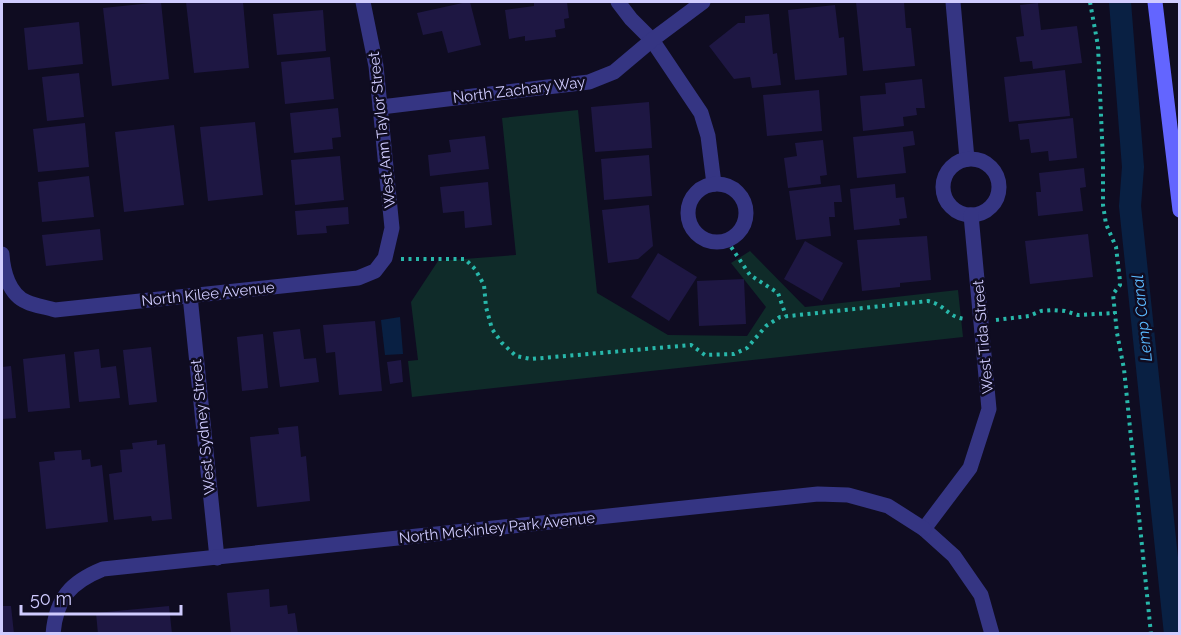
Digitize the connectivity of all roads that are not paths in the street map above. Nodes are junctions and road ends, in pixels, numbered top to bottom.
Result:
1 (363, 2) edge
2 (618, 2) edge
3 (703, 2) edge
4 (953, 2) edge
5 (1155, 2) edge
6 (652, 40) junction
7 (381, 107) junction
8 (966, 159) junction
9 (714, 184) junction
10 (1179, 210) edge
11 (971, 215) junction
12 (2, 254) edge
13 (385, 258) joint
14 (190, 296) junction
15 (924, 529) junction
16 (217, 558) junction
17 (53, 633) edge
18 (993, 633) edge

1 - 7 street, West Ann Taylor Street
2 - 6 street
3 - 6 street, North Zachary Way
4 - 8 street
5 - 10 main road
6 - 7 street, North Zachary Way
6 - 9 street
7 - 13 street, West Ann Taylor Street
8 - 11 street
8 - 11 street
9 - 9 street
11 - 15 street, West Tida Street
12 - 14 street, North Kilee Avenue
13 - 14 street, North Kilee Avenue
14 - 16 street, West Sydney Street
15 - 16 street, North McKinley Park Avenue
15 - 18 street
16 - 17 street, North McKinley Park Avenue

